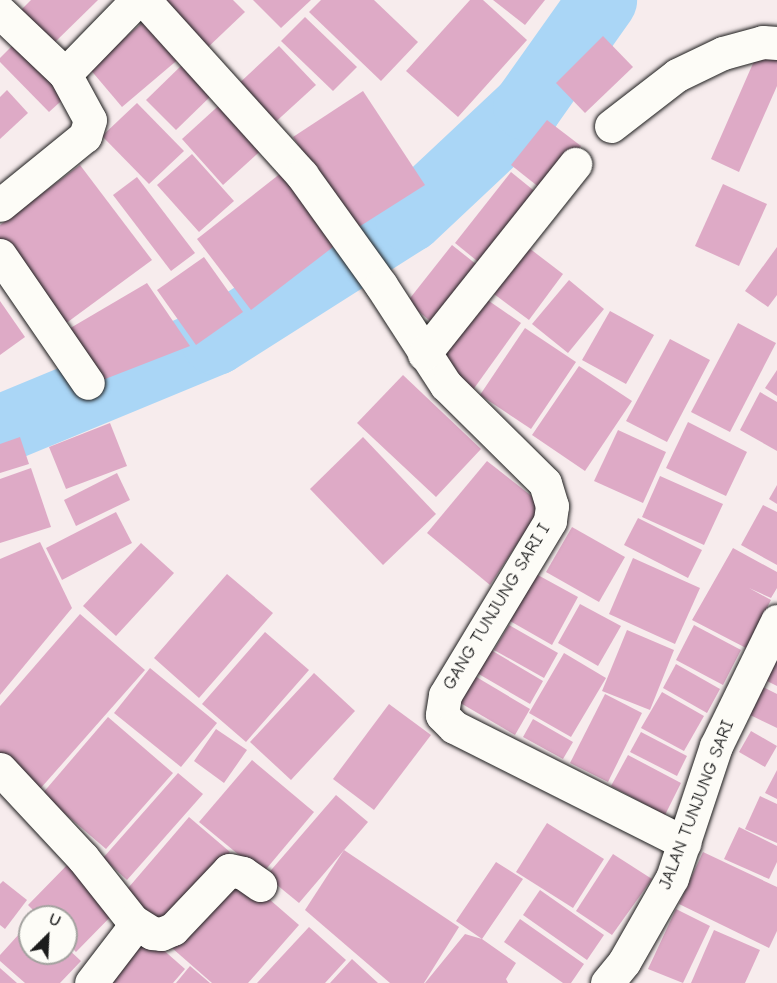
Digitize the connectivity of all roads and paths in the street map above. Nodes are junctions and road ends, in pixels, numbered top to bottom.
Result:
1 (137, 0) edge
2 (144, 0) edge
3 (0, 12) edge
4 (777, 43) edge
5 (65, 74) junction
6 (611, 126) dead end
7 (575, 164) dead end
8 (0, 205) edge
9 (0, 255) edge
10 (424, 354) junction
11 (88, 383) dead end
12 (777, 621) edge
13 (0, 768) edge
14 (685, 843) junction
15 (260, 885) dead end
16 (133, 921) junction
17 (624, 976) edge
18 (91, 983) edge

1 - 5 street
2 - 10 street, GANG TUNJUNG SARI I
3 - 5 street
4 - 6 street
5 - 8 street
7 - 10 street
9 - 11 street
10 - 14 street, GANG TUNJUNG SARI I
12 - 14 street, JALAN TUNJUNG SARI
13 - 16 street
14 - 17 street, JALAN TUNJUNG SARI
15 - 16 street
16 - 18 street

